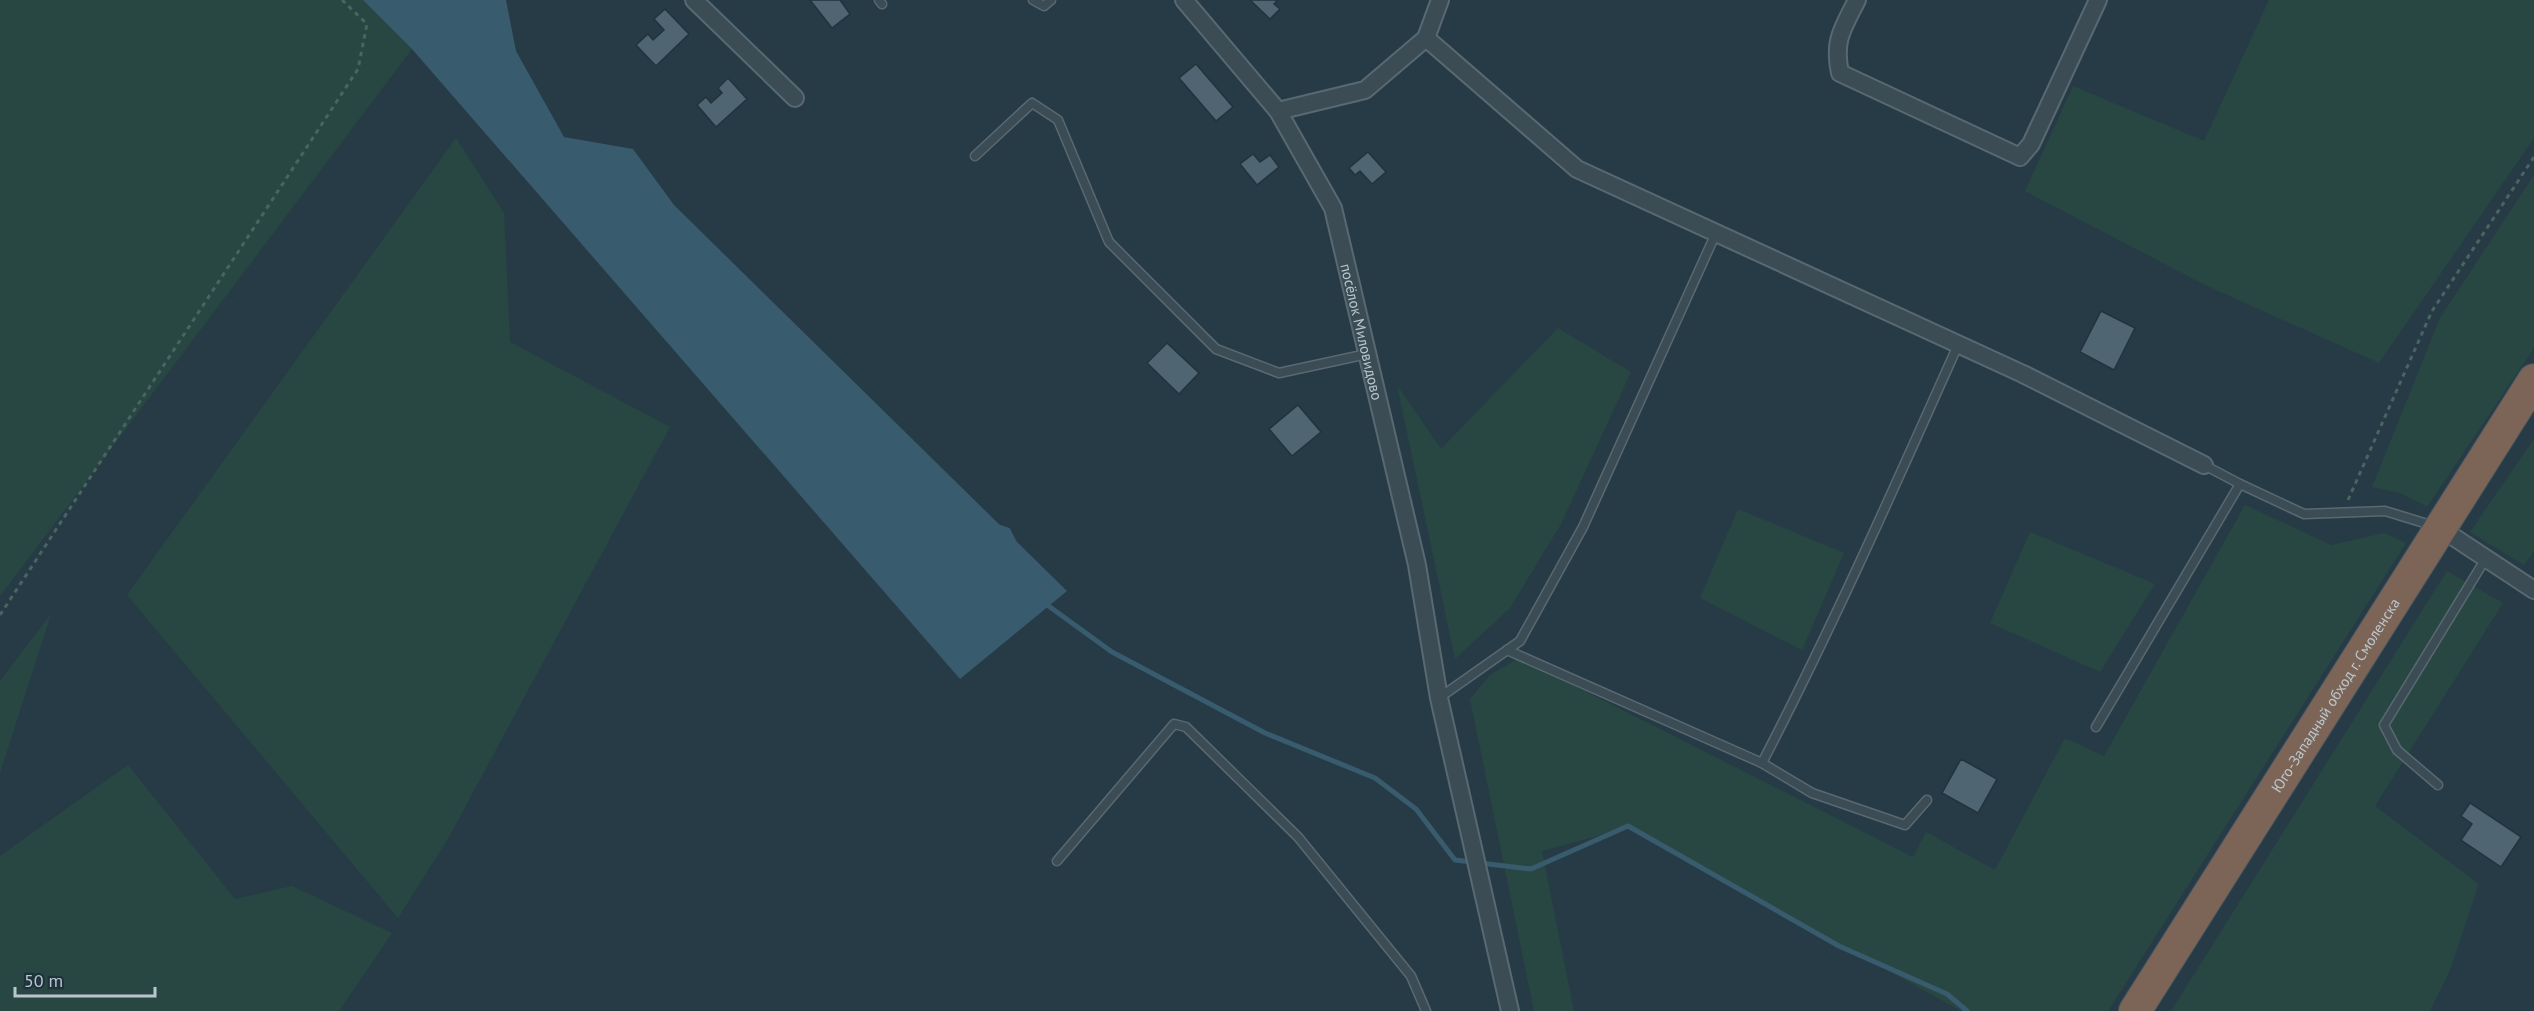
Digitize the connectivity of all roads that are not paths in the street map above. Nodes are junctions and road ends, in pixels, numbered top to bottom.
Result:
1 (694, 0) edge
2 (1033, 0) edge
3 (1051, 0) edge
4 (1184, 0) edge
5 (1440, 0) edge
6 (1857, 0) edge
7 (2097, 0) edge
8 (1426, 38) junction
9 (795, 98) dead end
10 (1278, 111) junction
11 (975, 156) dead end
12 (1716, 233) junction
13 (1958, 345) junction
14 (1367, 354) junction
15 (2534, 380) edge
16 (2204, 465) joint
17 (2240, 484) junction
18 (2440, 528) junction
19 (2486, 558) junction
20 (2534, 590) edge
21 (1507, 650) junction
22 (1439, 698) junction
23 (2096, 727) dead end
24 (1762, 762) junction
25 (2438, 785) dead end
26 (1928, 800) dead end
27 (1057, 861) dead end
28 (1426, 1011) edge
29 (1510, 1011) edge
30 (2135, 1011) edge

1 - 9 street
2 - 3 lane
4 - 10 street, посёлок Миловидово
5 - 8 street
6 - 7 street
8 - 10 street
8 - 12 street
10 - 14 street, посёлок Миловидово
11 - 14 lane
12 - 13 street
12 - 21 lane
13 - 16 street
13 - 24 lane
14 - 22 street, посёлок Миловидово
15 - 18 highway, Юго-Западный обход г. Смоленска
16 - 17 lane
17 - 18 lane
17 - 23 lane
18 - 19 street
18 - 30 highway, Юго-Западный обход г. Смоленска
19 - 20 street
19 - 25 lane
21 - 22 lane
21 - 24 lane
22 - 29 street, посёлок Миловидово
24 - 26 lane
27 - 28 lane

